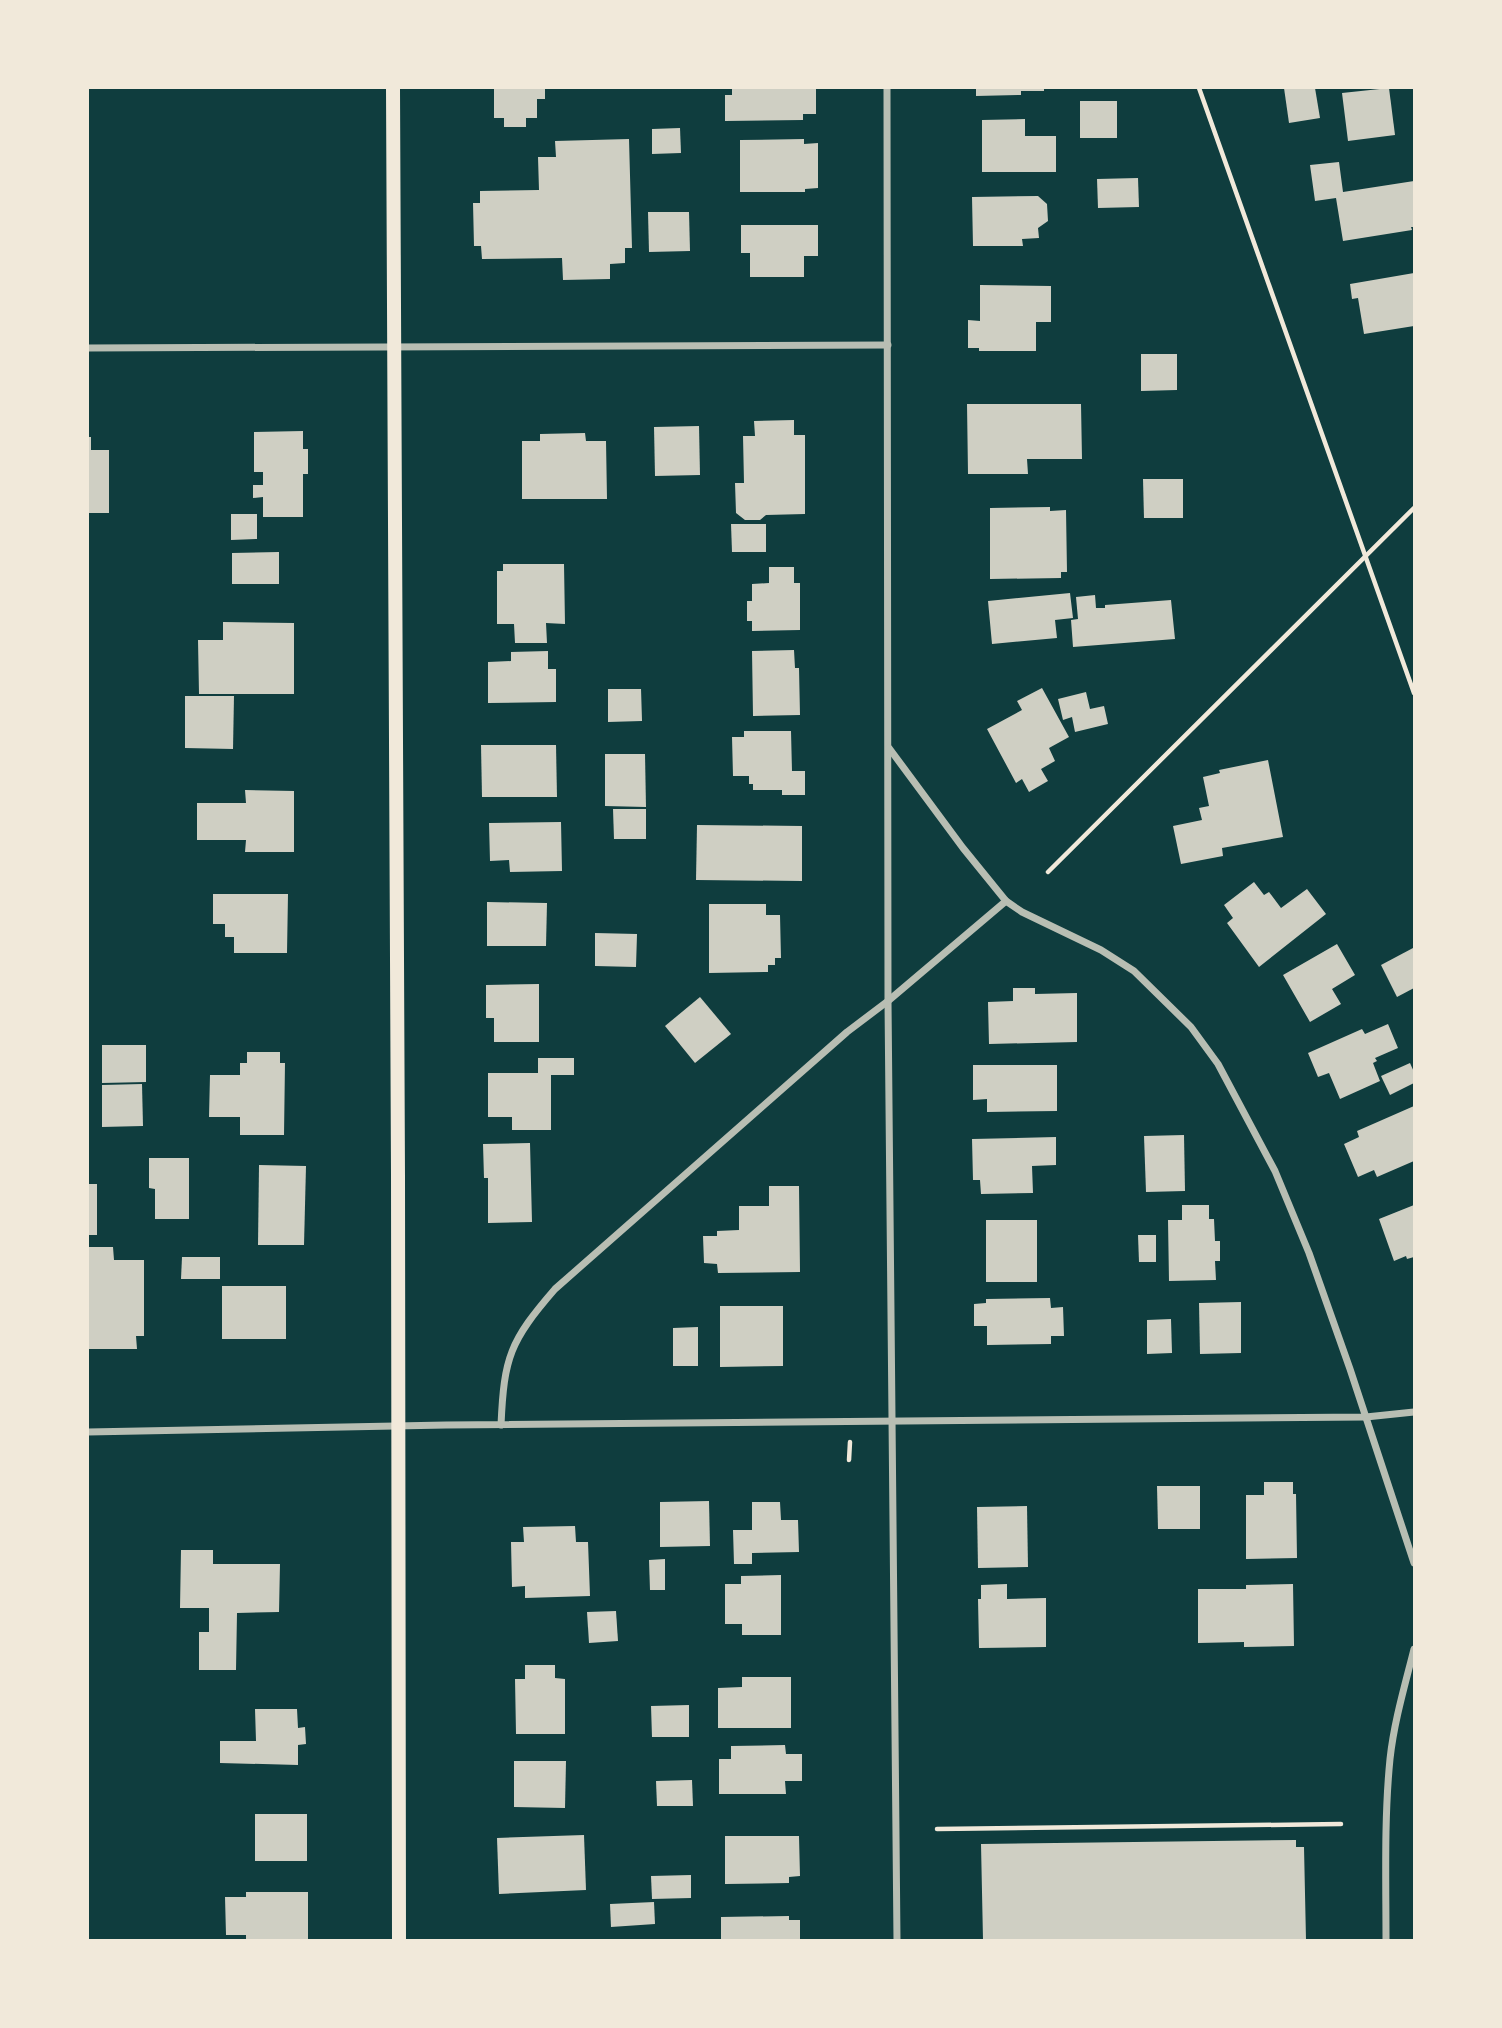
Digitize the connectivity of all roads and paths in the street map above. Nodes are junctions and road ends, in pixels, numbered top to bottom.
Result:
1 (393, 88) edge
2 (887, 88) edge
3 (1199, 88) edge
4 (888, 345) junction
5 (393, 347) junction
6 (88, 348) edge
7 (1415, 508) edge
8 (1415, 693) edge
9 (889, 747) junction
10 (1048, 872) dead end
11 (1006, 901) junction
12 (888, 1001) junction
13 (1415, 1412) edge
14 (1366, 1417) junction
15 (892, 1422) junction
16 (501, 1425) junction
17 (397, 1426) junction
18 (88, 1432) edge
19 (850, 1441) dead end
20 (849, 1460) dead end
21 (1415, 1563) edge
22 (1415, 1649) edge
23 (1341, 1824) dead end
24 (937, 1829) dead end
25 (399, 1941) edge
26 (897, 1941) edge
27 (1387, 1941) edge

1 - 5 main road
2 - 4 street
3 - 8 path
4 - 5 street
4 - 9 street
5 - 6 street
5 - 17 main road
7 - 10 path
9 - 11 street
9 - 12 street
11 - 12 street
11 - 14 street
12 - 15 street
12 - 16 street
13 - 14 street
14 - 15 street
14 - 21 street
15 - 16 street
15 - 26 street
16 - 17 street
17 - 18 street
17 - 25 main road
19 - 20 path
22 - 27 street
23 - 24 path

